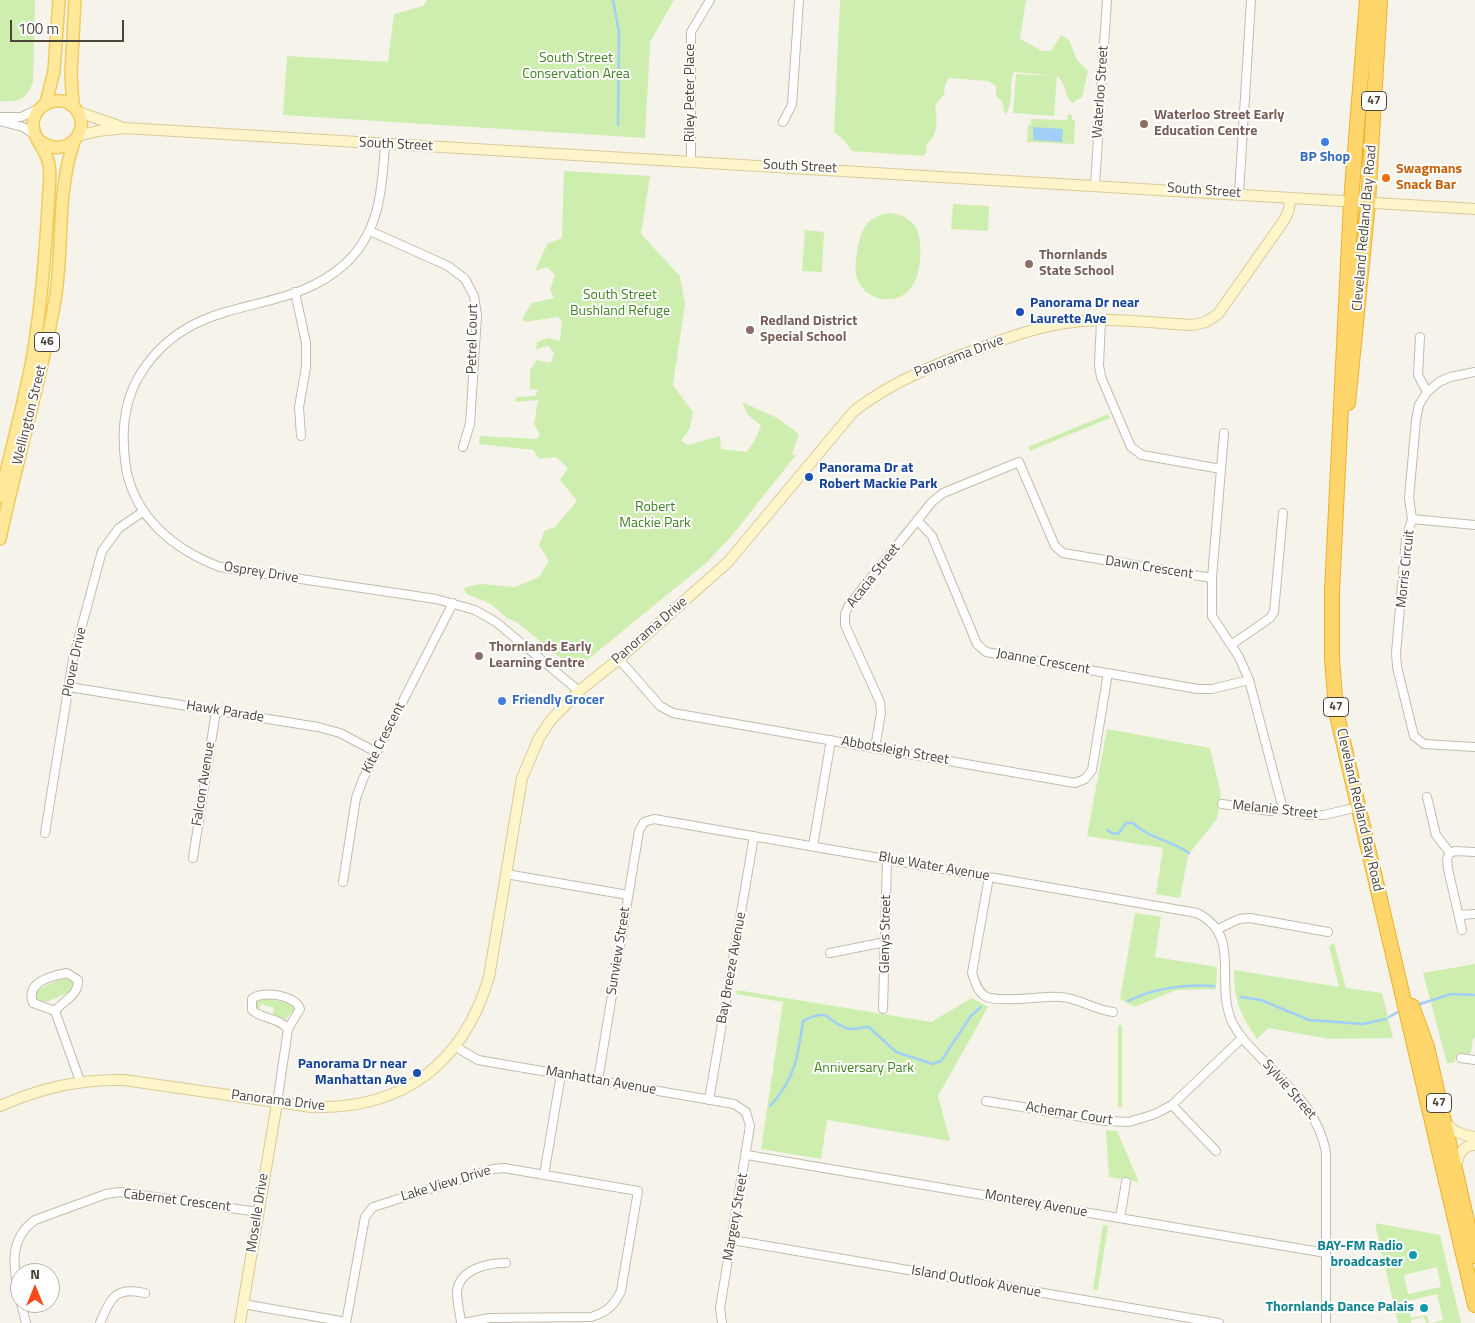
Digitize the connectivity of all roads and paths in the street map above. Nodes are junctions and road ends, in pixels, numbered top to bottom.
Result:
1 (59, 0) edge
2 (75, 0) edge
3 (710, 0) edge
4 (799, 0) edge
5 (1107, 0) edge
6 (1251, 0) edge
7 (1367, 0) edge
8 (1380, 0) edge
9 (42, 106) junction
10 (76, 109) junction
11 (0, 119) edge
12 (783, 122) dead end
13 (125, 128) junction
14 (38, 139) junction
15 (76, 139) junction
16 (385, 145) junction
17 (691, 161) junction
18 (1095, 185) junction
19 (1239, 193) junction
20 (1290, 198) junction
21 (1352, 202) junction
22 (1368, 203) junction
23 (1475, 209) edge
24 (370, 231) junction
25 (295, 292) junction
26 (1101, 322) junction
27 (1420, 337) dead end
28 (1475, 372) edge
29 (1428, 392) junction
30 (1224, 433) dead end
31 (301, 436) dead end
32 (463, 447) dead end
33 (1340, 455) junction
34 (1018, 462) joint
35 (1221, 469) junction
36 (0, 497) edge
37 (144, 511) junction
38 (1283, 513) dead end
39 (1412, 519) junction
40 (917, 520) junction
41 (1475, 525) edge
42 (0, 539) edge
43 (1212, 578) junction
44 (453, 603) junction
45 (1231, 645) junction
46 (619, 660) junction
47 (1108, 673) junction
48 (1249, 680) junction
49 (69, 687) junction
50 (579, 691) junction
51 (216, 711) junction
52 (830, 740) junction
53 (876, 748) junction
54 (1475, 748) edge
55 (376, 752) junction
56 (1426, 797) dead end
57 (1222, 804) dead end
58 (1358, 807) junction
59 (1283, 810) junction
60 (644, 822) joint
61 (45, 833) dead end
62 (754, 836) junction
63 (813, 846) junction
64 (1475, 852) edge
65 (1450, 853) junction
66 (193, 858) dead end
67 (887, 859) junction
68 (506, 874) junction
69 (989, 877) junction
70 (343, 882) dead end
71 (628, 895) junction
72 (1475, 914) edge
73 (1459, 915) junction
74 (1218, 929) junction
75 (1462, 930) dead end
76 (1328, 932) dead end
77 (885, 942) junction
78 (830, 953) dead end
79 (1393, 953) junction
80 (883, 1009) dead end
81 (55, 1010) junction
82 (1112, 1012) dead end
83 (288, 1029) junction
84 (1242, 1038) junction
85 (456, 1047) junction
86 (1427, 1047) junction
87 (1461, 1058) dead end
88 (1475, 1060) edge
89 (561, 1074) junction
90 (598, 1080) junction
91 (80, 1081) junction
92 (709, 1100) junction
93 (986, 1101) dead end
94 (276, 1103) junction
95 (1172, 1105) junction
96 (0, 1107) edge
97 (1429, 1108) junction
98 (746, 1112) joint
99 (1443, 1118) junction
100 (1475, 1137) edge
101 (1475, 1145) edge
102 (1216, 1150) dead end
103 (747, 1155) junction
104 (1455, 1172) junction
105 (544, 1174) junction
106 (1126, 1182) dead end
107 (258, 1212) junction
108 (1120, 1218) junction
109 (732, 1240) junction
110 (1326, 1252) junction
111 (1475, 1256) edge
112 (506, 1262) dead end
113 (13, 1263) edge
114 (145, 1293) dead end
115 (243, 1304) junction
116 (1475, 1305) edge
117 (346, 1322) edge
118 (100, 1323) edge
119 (240, 1323) edge
120 (462, 1323) edge
121 (722, 1323) edge
122 (1219, 1323) edge
123 (1326, 1323) edge

1 - 9 main road, Wellington Street / 46
2 - 10 main road, Wellington Street / 46
3 - 17 street, Riley Peter Place
4 - 12 street
5 - 18 street, Waterloo Street
6 - 19 street
7 - 21 highway, Cleveland Redland Bay Road / 47
8 - 22 highway, Cleveland Redland Bay Road / 47
9 - 10 main road
9 - 11 street
9 - 14 main road, Wellington Street / 46
10 - 13 street, South Street
10 - 15 main road, Wellington Street / 46
11 - 14 street
13 - 15 street, South Street
13 - 16 street, South Street
14 - 15 main road
14 - 36 main road, Wellington Street / 46
15 - 42 main road, Wellington Street / 46
16 - 17 street, South Street
16 - 24 street, Osprey Drive
17 - 18 street, South Street
18 - 19 street, South Street
19 - 20 street, South Street
20 - 21 street, South Street
20 - 26 street, Panorama Drive
21 - 22 street, South Street
21 - 33 highway, Cleveland Redland Bay Road / 47
22 - 23 street, South Street
22 - 33 highway, Cleveland Redland Bay Road / 47
24 - 25 street, Osprey Drive
24 - 32 street, Petrel Court
25 - 31 street
25 - 37 street, Osprey Drive
26 - 35 street
26 - 46 street, Panorama Drive
27 - 29 street
28 - 29 street, Morris Circuit
29 - 39 street, Morris Circuit
30 - 35 street
33 - 58 highway, Cleveland Redland Bay Road / 47
34 - 40 street, Acacia Street
34 - 43 street, Dawn Crescent
35 - 43 street
37 - 44 street, Osprey Drive
37 - 49 street, Plover Drive
38 - 45 street
39 - 41 street
39 - 54 street, Morris Circuit
40 - 47 street, Joanne Crescent
40 - 53 street, Acacia Street
43 - 45 street, Dawn Crescent
44 - 50 street, Osprey Drive
44 - 55 street, Kite Crescent
45 - 48 street, Dawn Crescent
46 - 50 street, Panorama Drive
46 - 52 street, Abbotsleigh Street
47 - 48 street, Joanne Crescent
47 - 53 street, Abbotsleigh Street
48 - 59 street, Dawn Crescent
49 - 51 street, Hawk Parade
49 - 61 street, Plover Drive
50 - 68 street, Panorama Drive
51 - 55 street, Hawk Parade
51 - 66 street, Falcon Avenue
52 - 53 street, Abbotsleigh Street
52 - 63 street
55 - 70 street, Kite Crescent
56 - 65 street
57 - 59 street, Melanie Street
58 - 59 street, Melanie Street
58 - 79 highway, Cleveland Redland Bay Road / 47
60 - 62 street, Blue Water Avenue
60 - 71 street, Sunview Street
62 - 63 street, Blue Water Avenue
62 - 92 street, Bay Breeze Avenue
63 - 67 street, Blue Water Avenue
64 - 65 street
65 - 73 street
67 - 69 street, Blue Water Avenue
67 - 77 street, Glenys Street
68 - 71 street
68 - 85 street, Panorama Drive
69 - 74 street, Blue Water Avenue
69 - 82 street
71 - 90 street, Sunview Street
72 - 73 street
73 - 75 street
74 - 76 street
74 - 84 street, Sylvie Street
77 - 78 street
77 - 80 street, Glenys Street
79 - 86 highway, Cleveland Redland Bay Road / 47
79 - 97 highway, Cleveland Redland Bay Road / 47
81 - 81 street
81 - 91 street
83 - 83 street
83 - 94 street
84 - 95 street, Achemar Court
84 - 110 street, Sylvie Street
85 - 89 street, Manhattan Avenue
85 - 94 street, Panorama Drive
86 - 97 highway
86 - 99 highway, Cleveland Redland Bay Road / 47
87 - 88 street
89 - 90 street, Manhattan Avenue
89 - 105 street
90 - 92 street, Manhattan Avenue
91 - 94 street, Panorama Drive
91 - 96 street, Panorama Drive
92 - 98 street, Manhattan Avenue
93 - 95 street, Achemar Court
94 - 107 street, Moselle Drive
95 - 102 street
97 - 116 highway, Cleveland Redland Bay Road / 47
98 - 103 street, Margery Street
99 - 100 street
99 - 104 highway, Cleveland Redland Bay Road / 47
101 - 104 street
103 - 108 street, Monterey Avenue
103 - 109 street, Margery Street
104 - 111 highway, Cleveland Redland Bay Road / 47
105 - 117 street, Lake View Drive
105 - 120 street, Lake View Drive
106 - 108 street
107 - 113 street, Cabernet Crescent
107 - 115 street, Moselle Drive
108 - 110 street, Monterey Avenue
109 - 121 street, Margery Street
109 - 122 street, Island Outlook Avenue
110 - 123 street, Sylvie Street
112 - 120 street
114 - 118 street
115 - 117 street
115 - 119 street, Moselle Drive

